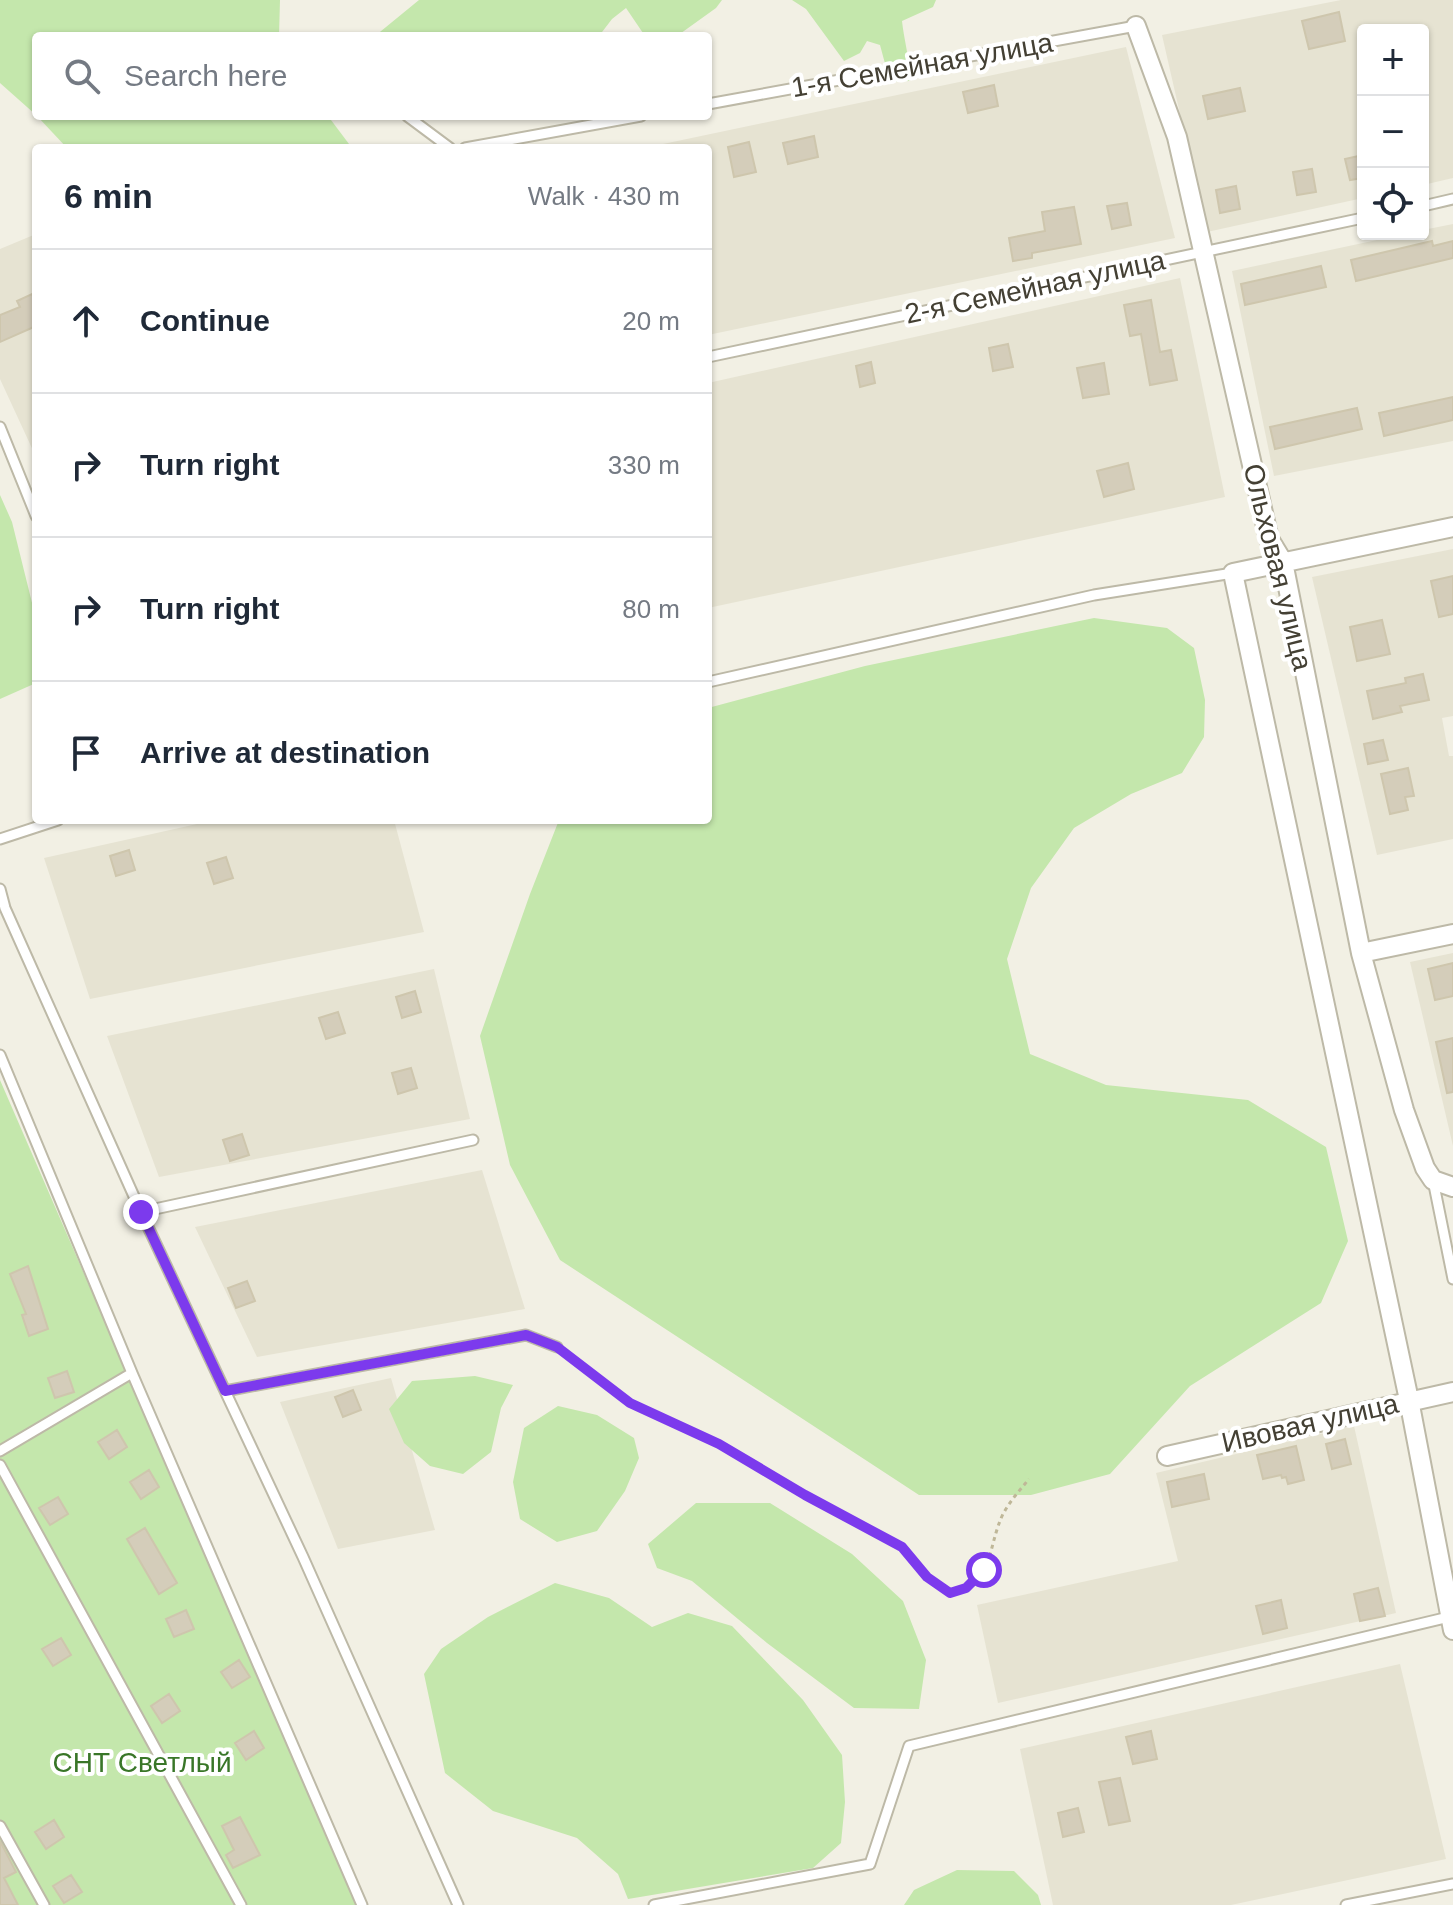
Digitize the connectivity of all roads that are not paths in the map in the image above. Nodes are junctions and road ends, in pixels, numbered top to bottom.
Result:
1 (1136, 26) joint
2 (712, 103) edge
3 (412, 120) edge
4 (619, 120) edge
5 (445, 144) edge
6 (487, 144) edge
7 (1453, 199) edge
8 (1429, 205) edge
9 (1357, 219) edge
10 (1203, 251) junction
11 (712, 356) edge
12 (0, 427) edge
13 (32, 500) edge
14 (1453, 527) edge
15 (1283, 562) junction
16 (1233, 573) junction
17 (712, 681) edge
18 (46, 824) edge
19 (0, 839) edge
20 (0, 889) edge
21 (2, 909) edge
22 (1453, 934) edge
23 (1361, 953) junction
24 (0, 1055) edge
25 (473, 1140) dead end
26 (1433, 1180) junction
27 (1453, 1187) edge
28 (141, 1212) junction
29 (1453, 1279) edge
30 (557, 1347) road end
31 (132, 1373) junction
32 (225, 1391) junction
33 (1453, 1392) edge
34 (1409, 1400) junction
35 (0, 1451) edge
36 (1167, 1456) dead end
37 (0, 1465) edge
38 (1452, 1621) edge
39 (0, 1826) edge
40 (1453, 1884) edge
41 (44, 1905) edge
42 (241, 1905) edge
43 (362, 1905) edge
44 (458, 1905) edge
45 (654, 1905) edge
46 (1346, 1905) edge

1 - 2 lane, 1-я Семейная улица
1 - 10 street, Ольховая улица
3 - 5 lane
4 - 6 lane
7 - 8 lane
9 - 10 lane, 2-я Семейная улица
10 - 11 lane, 2-я Семейная улица
10 - 15 street, Ольховая улица
12 - 13 lane
14 - 15 street
15 - 16 street
15 - 23 street, Ольховая улица
16 - 17 lane
16 - 34 street
18 - 19 lane
20 - 21 lane
21 - 28 lane
22 - 23 street
23 - 26 street, Ольховая улица
24 - 31 lane
25 - 28 lane
26 - 27 street
26 - 29 lane
28 - 32 lane
30 - 32 lane
31 - 35 lane
31 - 43 lane
32 - 44 lane
33 - 34 street, Ивовая улица
34 - 36 street, Ивовая улица
34 - 38 street
37 - 42 lane
38 - 45 lane
39 - 41 lane
40 - 46 lane

